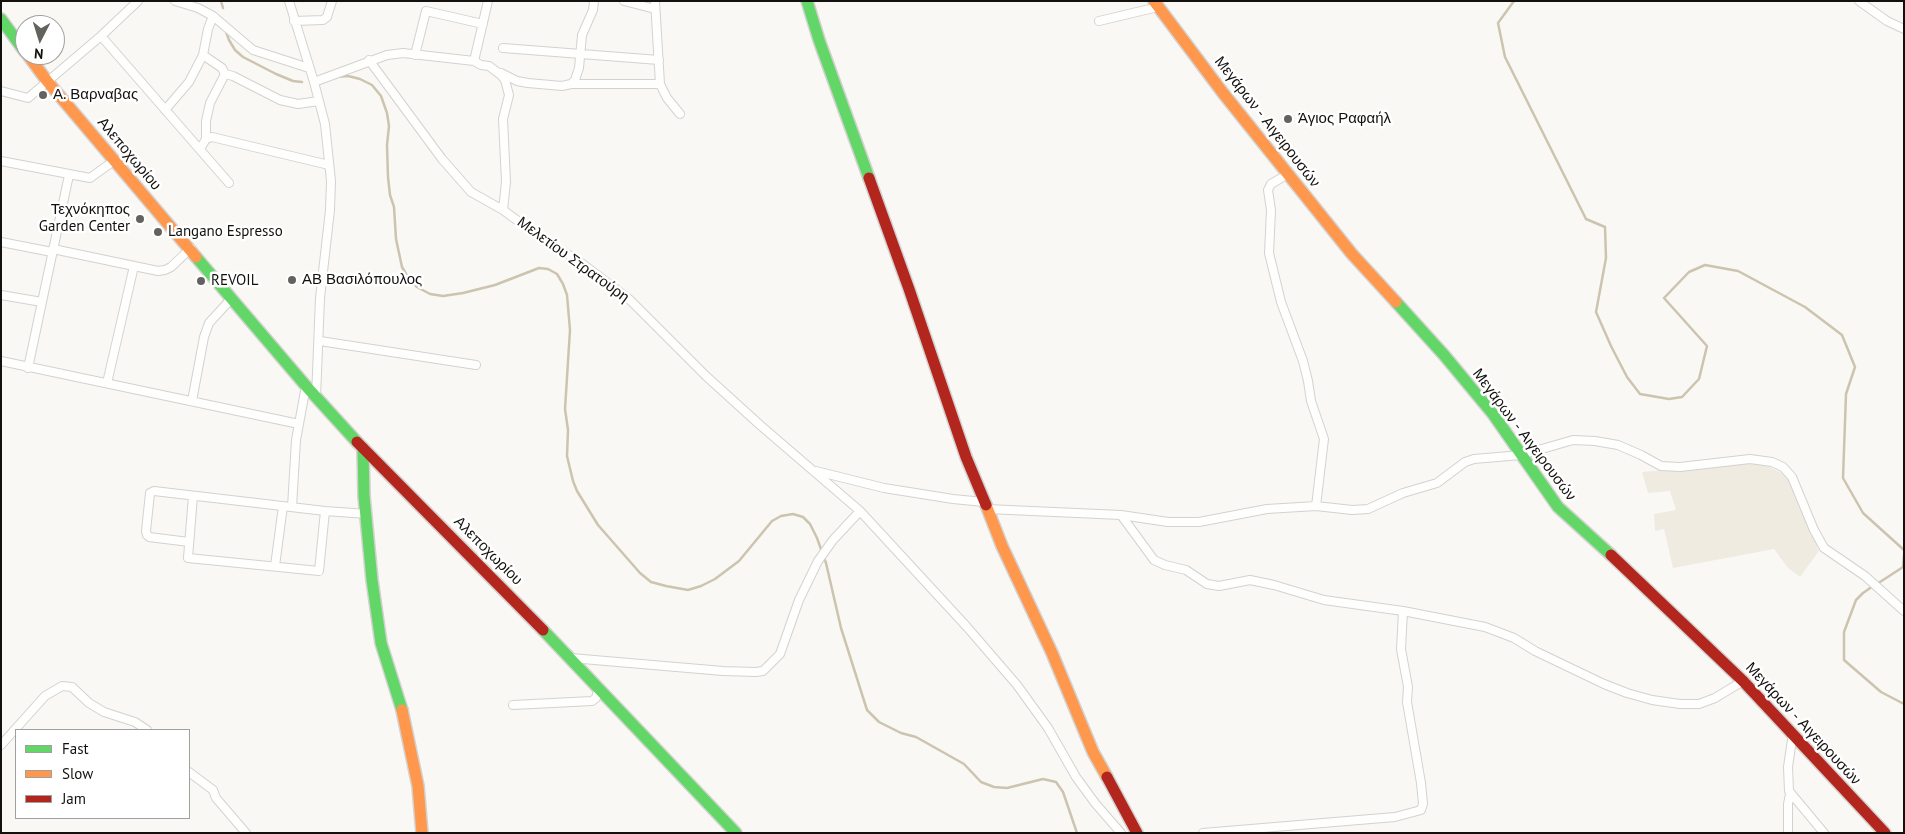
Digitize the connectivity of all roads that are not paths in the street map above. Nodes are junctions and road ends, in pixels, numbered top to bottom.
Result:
1 (138, 1) edge
2 (175, 1) edge
3 (289, 1) edge
4 (332, 1) edge
5 (488, 1) edge
6 (594, 1) edge
7 (624, 1) edge
8 (808, 1) edge
9 (1859, 1) edge
10 (1156, 4) edge
11 (655, 5) edge
12 (213, 16) junction
13 (1, 19) edge
14 (294, 21) junction
15 (1099, 21) dead end
16 (482, 24) junction
17 (1904, 29) edge
18 (101, 36) junction
19 (15, 38) edge
20 (503, 48) dead end
21 (415, 54) junction
22 (203, 55) junction
23 (581, 55) junction
24 (369, 60) junction
25 (659, 60) junction
26 (474, 61) junction
27 (35, 65) edge
28 (309, 68) junction
29 (495, 70) junction
30 (224, 74) junction
31 (47, 81) junction
32 (314, 82) junction
33 (571, 84) junction
34 (660, 84) junction
35 (1, 91) edge
36 (319, 101) junction
37 (165, 110) junction
38 (680, 114) dead end
39 (206, 139) junction
40 (200, 150) junction
41 (114, 160) junction
42 (1, 161) edge
43 (329, 165) junction
44 (1288, 174) junction
45 (69, 175) junction
46 (229, 184) dead end
47 (503, 210) junction
48 (1, 242) edge
49 (191, 248) junction
50 (53, 250) junction
51 (134, 266) junction
52 (1, 294) edge
53 (232, 298) junction
54 (42, 302) junction
55 (320, 341) junction
56 (1, 362) edge
57 (476, 365) dead end
58 (28, 368) junction
59 (107, 384) junction
60 (306, 386) junction
61 (316, 397) junction
62 (192, 401) junction
63 (299, 424) junction
64 (363, 448) junction
65 (1521, 454) junction
66 (814, 471) junction
67 (193, 496) junction
68 (986, 505) junction
69 (283, 506) junction
70 (1316, 506) junction
71 (292, 507) junction
72 (325, 511) junction
73 (860, 511) junction
74 (367, 514) junction
75 (1120, 516) junction
76 (190, 542) junction
77 (275, 566) junction
78 (1403, 611) junction
79 (1904, 611) edge
80 (571, 658) junction
81 (1743, 681) junction
82 (599, 687) junction
83 (513, 705) dead end
84 (15, 729) edge
85 (15, 729) edge
86 (146, 729) edge
87 (1793, 733) junction
88 (1, 745) edge
89 (190, 773) edge
90 (1790, 794) junction
91 (246, 833) edge
92 (422, 833) edge
93 (736, 833) edge
94 (1121, 833) edge
95 (1137, 833) edge
96 (1203, 833) edge
97 (1788, 833) edge
98 (1824, 833) edge
99 (1885, 833) edge

1 - 18 street
2 - 12 street
3 - 14 street
4 - 14 street
5 - 16 street
6 - 23 street
7 - 11 street
8 - 68 main road
9 - 17 street
10 - 15 street
10 - 44 main road, Μεγάρων - Αιγειρουσών
11 - 25 street
12 - 22 street
12 - 28 street
13 - 19 main road
14 - 28 street
16 - 21 street
16 - 26 street
18 - 31 street
18 - 37 street
20 - 23 street
21 - 24 street
21 - 26 street
22 - 30 street
22 - 37 street
23 - 25 street
23 - 33 street
24 - 32 street
24 - 47 street, Μελετίου Στρατούρη
25 - 34 street
26 - 29 street
27 - 31 main road, Αλεποχωρίου
28 - 32 street
29 - 33 street
29 - 47 street
30 - 36 street
30 - 39 street
31 - 35 street
31 - 41 main road, Αλεποχωρίου
32 - 36 street
33 - 34 street
34 - 38 street
36 - 43 street
37 - 40 street
39 - 40 street
39 - 43 street
40 - 46 street
41 - 45 street
41 - 49 main road, Αλεποχωρίου
42 - 45 street
43 - 55 street
44 - 65 main road, Μεγάρων - Αιγειρουσών
44 - 70 street
45 - 50 street
47 - 66 street, Μελετίου Στρατούρη
48 - 50 street
49 - 51 street
49 - 53 main road, Αλεποχωρίου
50 - 51 street
50 - 54 street
51 - 59 street
52 - 54 street
53 - 60 main road, Αλεποχωρίου
53 - 62 street
54 - 58 street
55 - 57 street
55 - 61 street
56 - 58 street
58 - 59 street
59 - 62 street
60 - 61 main road, Αλεποχωρίου
60 - 63 street
61 - 64 main road, Αλεποχωρίου
62 - 63 street
63 - 71 street
64 - 74 main road
64 - 80 main road, Αλεποχωρίου
65 - 70 street
65 - 79 street
65 - 81 main road, Μεγάρων - Αιγειρουσών
66 - 68 street
66 - 73 street, Μελετίου Στρατούρη
67 - 69 street
67 - 76 street
67 - 76 street
68 - 75 street
68 - 95 main road
69 - 71 street
69 - 77 street
70 - 75 street
71 - 72 street
72 - 74 street
72 - 77 street
73 - 80 street
73 - 94 street, Μελετίου Στρατούρη
74 - 92 main road
75 - 78 street
76 - 77 street
78 - 81 street
78 - 96 street
80 - 82 main road, Αλεποχωρίου
81 - 87 main road, Μεγάρων - Αιγειρουσών
82 - 83 street
82 - 93 main road, Αλεποχωρίου
84 - 88 street
85 - 86 street
87 - 90 street
87 - 99 main road, Μεγάρων - Αιγειρουσών
89 - 91 street
90 - 97 street
90 - 98 street

